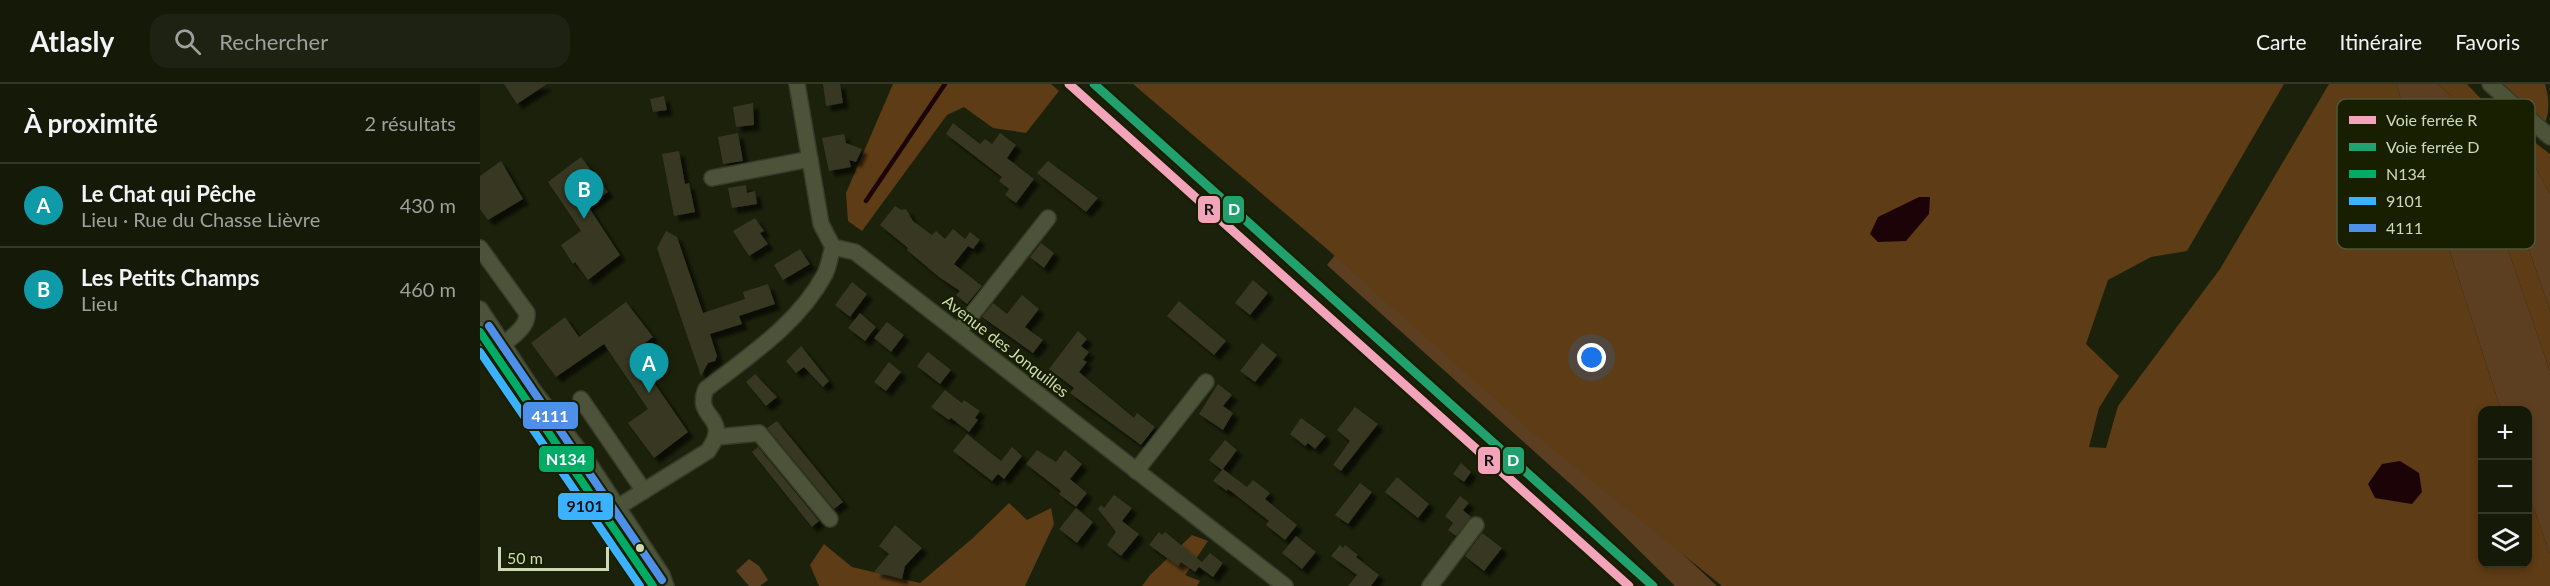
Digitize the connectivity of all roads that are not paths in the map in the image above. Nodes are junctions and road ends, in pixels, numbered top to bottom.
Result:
1 (797, 84) edge
2 (2490, 84) edge
3 (2507, 99) edge
4 (2535, 124) edge
5 (2550, 137) edge
6 (810, 159) junction
7 (712, 178) dead end
8 (1048, 218) dead end
9 (480, 248) edge
10 (833, 248) junction
11 (480, 309) edge
12 (480, 332) edge
13 (958, 332) junction
14 (498, 349) junction
15 (1206, 382) dead end
16 (581, 399) dead end
17 (717, 437) junction
18 (1136, 471) junction
19 (644, 491) junction
20 (612, 511) junction
21 (830, 519) dead end
22 (1476, 525) dead end
23 (653, 586) edge
24 (666, 586) edge
25 (1284, 586) edge
26 (1430, 586) edge

1 - 6 street
2 - 3 street
4 - 5 street
6 - 7 street
6 - 10 street
8 - 13 street
9 - 14 street
10 - 13 street, Avenue des Jonquilles
10 - 17 street
11 - 14 street
12 - 14 main road
13 - 18 street, Avenue des Jonquilles
14 - 20 main road
15 - 18 street
16 - 19 street
17 - 19 street
17 - 21 street
18 - 25 street, Avenue des Jonquilles
19 - 20 street
20 - 23 main road
20 - 24 street
22 - 26 street

